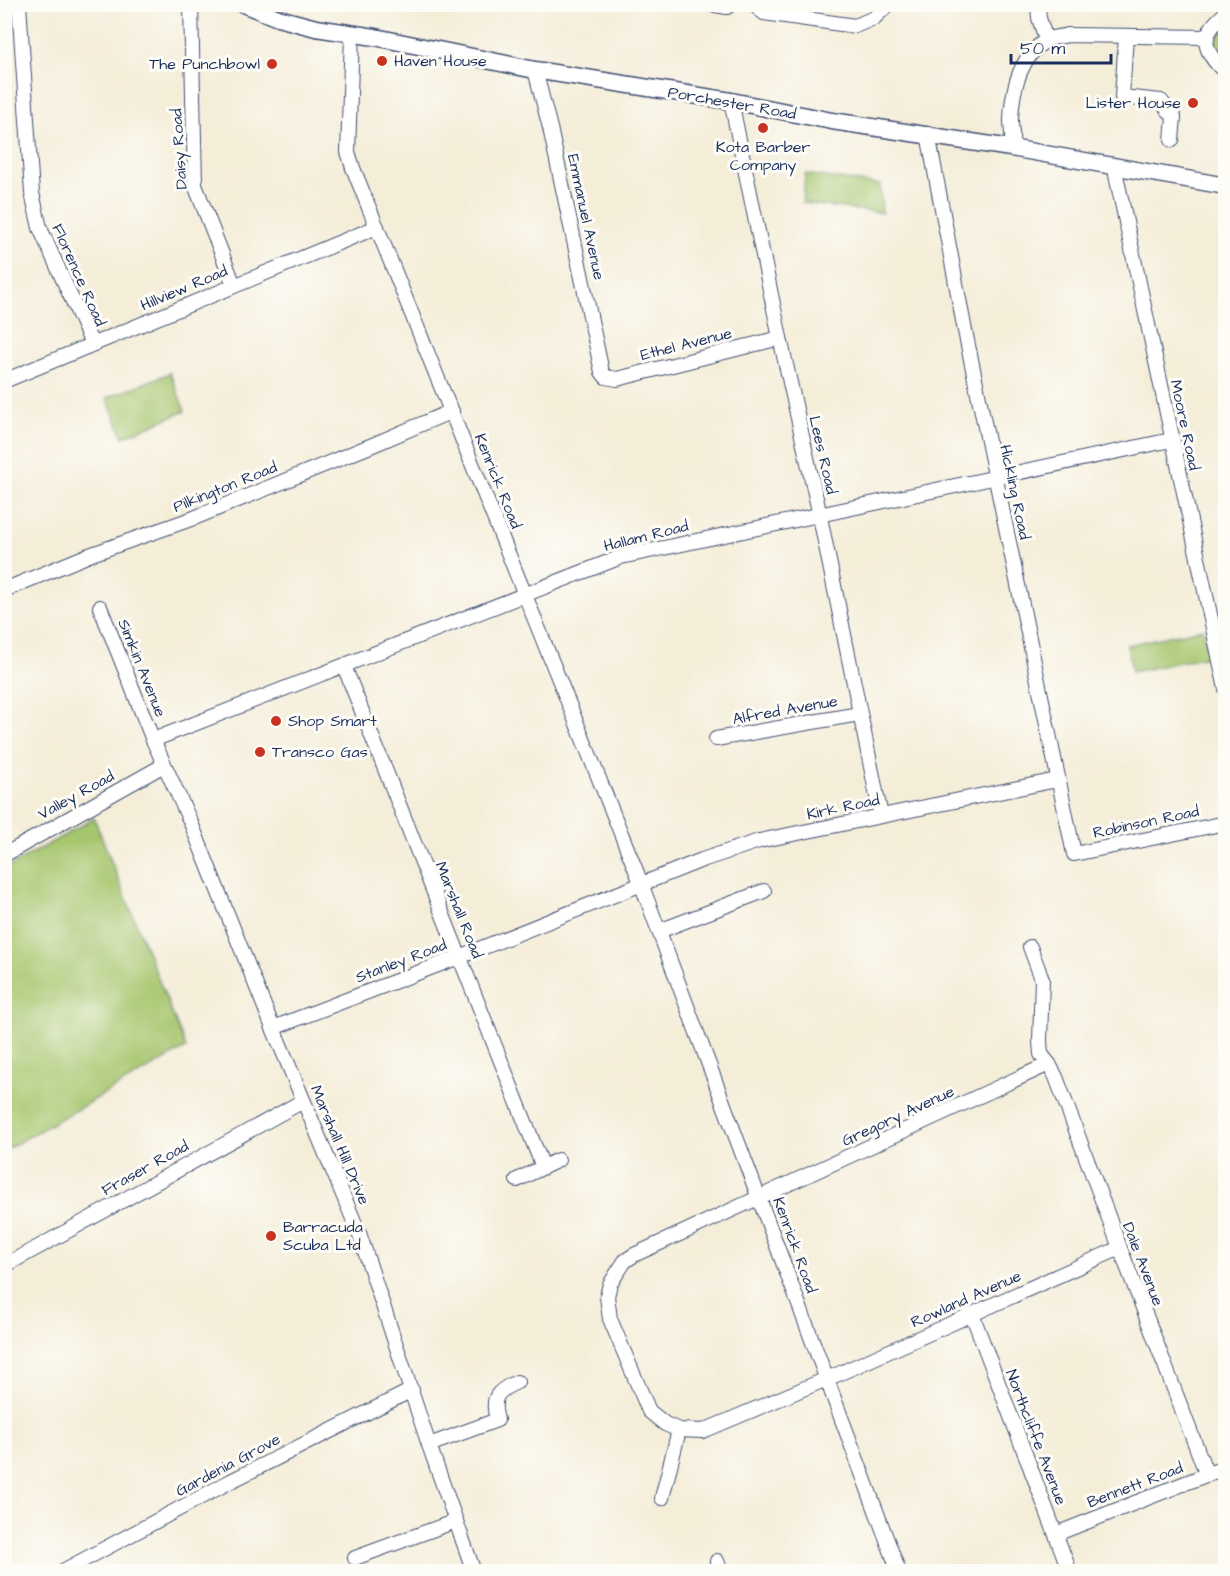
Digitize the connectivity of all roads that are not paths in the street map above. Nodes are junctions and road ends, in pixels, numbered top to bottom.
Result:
1 (19, 4) edge
2 (191, 4) edge
3 (243, 4) edge
4 (709, 4) edge
5 (730, 4) edge
6 (753, 4) edge
7 (1038, 4) edge
8 (892, 9) edge
9 (1226, 13) edge
10 (352, 35) junction
11 (1126, 36) junction
12 (1207, 37) junction
13 (1046, 40) junction
14 (535, 70) junction
15 (1226, 73) edge
16 (731, 101) junction
17 (928, 135) junction
18 (1172, 140) dead end
19 (1011, 148) junction
20 (1116, 168) junction
21 (1226, 186) edge
22 (377, 226) junction
23 (234, 285) junction
24 (780, 338) junction
25 (92, 344) junction
26 (602, 372) joint
27 (4, 381) edge
28 (452, 411) junction
29 (1171, 440) junction
30 (995, 477) junction
31 (819, 514) junction
32 (9, 588) dead end
33 (525, 594) junction
34 (100, 607) dead end
35 (344, 666) junction
36 (1226, 689) edge
37 (860, 714) junction
38 (716, 739) dead end
39 (153, 740) junction
40 (164, 765) junction
41 (1057, 780) junction
42 (881, 816) junction
43 (1226, 823) edge
44 (1074, 854) joint
45 (4, 855) edge
46 (641, 884) junction
47 (764, 891) dead end
48 (659, 931) junction
49 (1030, 947) dead end
50 (459, 957) junction
51 (273, 1028) junction
52 (1050, 1064) junction
53 (303, 1101) junction
54 (558, 1160) dead end
55 (543, 1167) junction
56 (517, 1180) dead end
57 (759, 1197) junction
58 (1120, 1248) junction
59 (4, 1266) edge
60 (972, 1314) junction
61 (826, 1379) junction
62 (517, 1382) dead end
63 (412, 1390) junction
64 (679, 1430) junction
65 (429, 1445) junction
66 (1226, 1467) edge
67 (1207, 1475) junction
68 (662, 1498) dead end
69 (456, 1521) junction
70 (1056, 1534) junction
71 (355, 1558) dead end
72 (62, 1572) edge
73 (474, 1572) edge
74 (899, 1572) edge
75 (1070, 1572) edge

1 - 25 street, Florence Road
2 - 23 street, Daisy Road
3 - 10 street, Porchester Road
4 - 5 street
6 - 8 street
7 - 13 street
9 - 12 street
10 - 14 street, Porchester Road
10 - 22 street, Kenrick Road
11 - 12 street
11 - 13 street
11 - 18 street
12 - 15 street
13 - 19 street
14 - 16 street, Porchester Road
14 - 26 street, Emmanuel Avenue
16 - 17 street, Porchester Road
16 - 24 street, Lees Road
17 - 19 street, Porchester Road
17 - 30 street, Hickling Road
19 - 20 street, Porchester Road
20 - 21 street, Porchester Road
20 - 29 street, Moore Road
22 - 23 street, Hillview Road
22 - 28 street, Kenrick Road
23 - 25 street, Hillview Road
24 - 26 street, Ethel Avenue
24 - 31 street, Lees Road
25 - 27 street, Hillview Road
28 - 32 street, Pilkington Road
28 - 33 street, Kenrick Road
29 - 30 street, Hallam Road
29 - 36 street, Moore Road
30 - 31 street, Hallam Road
30 - 41 street, Hickling Road
31 - 33 street, Hallam Road
31 - 37 street, Lees Road
33 - 35 street, Hallam Road
33 - 46 street, Kenrick Road
34 - 39 street, Simkin Avenue
35 - 39 street, Hallam Road
35 - 50 street, Marshall Road
37 - 38 street, Alfred Avenue
37 - 42 street, Lees Road
39 - 40 street, Marshall Hill Drive
40 - 45 street, Valley Road
40 - 51 street, Marshall Hill Drive
41 - 42 street, Kirk Road
41 - 44 street, Hickling Road
42 - 46 street, Kirk Road
43 - 44 street, Robinson Road
46 - 48 street, Kenrick Road
46 - 50 street, Stanley Road
47 - 48 street
48 - 57 street, Kenrick Road
49 - 52 street, Dale Avenue
50 - 51 street, Stanley Road
50 - 55 street, Marshall Road
51 - 53 street, Marshall Hill Drive
52 - 57 street, Gregory Avenue
52 - 58 street, Dale Avenue
53 - 59 street, Fraser Road
53 - 63 street, Marshall Hill Drive
54 - 55 street
55 - 56 street
57 - 61 street, Kenrick Road
57 - 64 street, Gregory Avenue
58 - 60 street, Rowland Avenue
58 - 67 street, Dale Avenue
60 - 61 street, Rowland Avenue
60 - 70 street, Northcliffe Avenue
61 - 64 street, Rowland Avenue
61 - 74 street, Kenrick Road
62 - 65 street
63 - 65 street, Marshall Hill Drive
63 - 72 street, Gardenia Grove
64 - 68 street
65 - 69 street, Marshall Hill Drive
66 - 67 street, Bennett Road
67 - 70 street, Bennett Road
69 - 71 street
69 - 73 street, Marshall Hill Drive
70 - 75 street, Northcliffe Avenue

